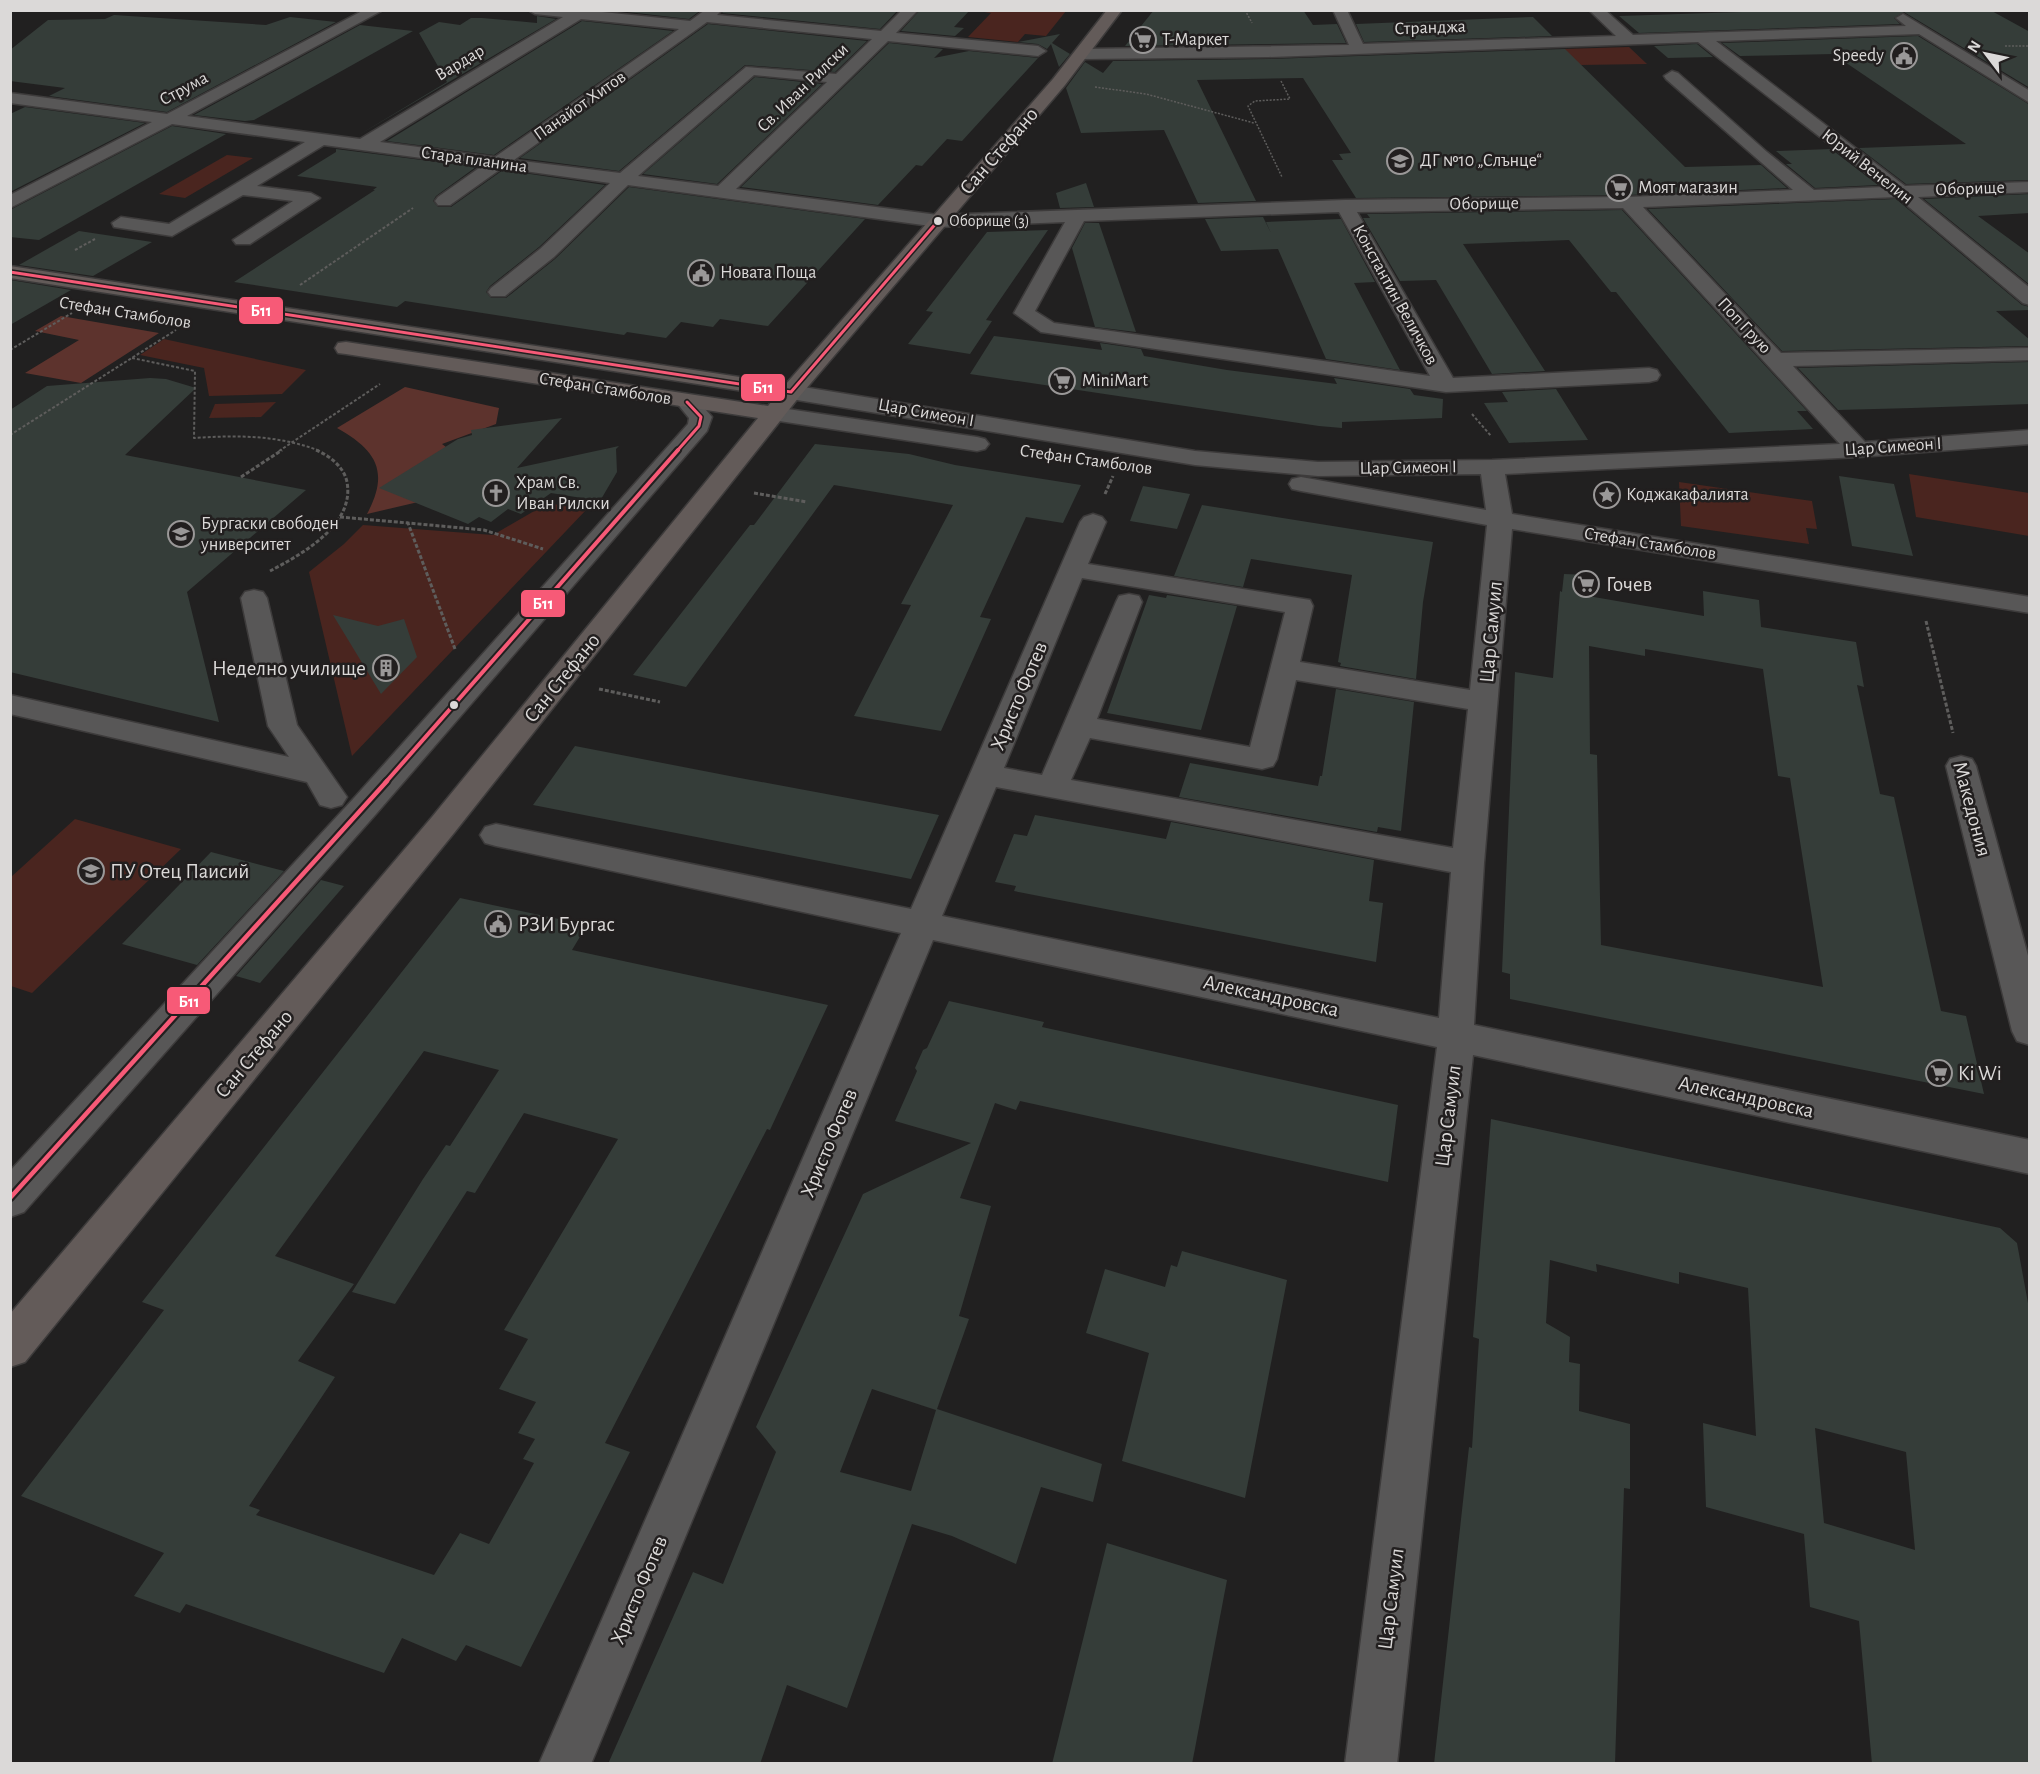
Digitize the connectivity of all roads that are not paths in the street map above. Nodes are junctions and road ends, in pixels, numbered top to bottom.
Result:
1 (376, 10) edge
2 (535, 10) edge
3 (1115, 10) edge
4 (1340, 10) edge
5 (1596, 10) edge
6 (1891, 10) edge
7 (908, 14) edge
8 (577, 15) junction
9 (882, 15) dead end
10 (704, 18) edge
11 (1922, 30) junction
12 (884, 36) junction
13 (1702, 38) junction
14 (1629, 40) junction
15 (1358, 49) junction
16 (1038, 51) dead end
17 (1083, 54) junction
18 (1672, 76) dead end
19 (841, 79) junction
20 (10, 98) edge
21 (2030, 98) edge
22 (169, 119) junction
23 (320, 140) junction
24 (363, 145) junction
25 (498, 163) junction
26 (623, 180) junction
27 (2030, 187) edge
28 (240, 189) junction
29 (1900, 191) junction
30 (721, 193) junction
31 (1810, 195) junction
32 (444, 201) dead end
33 (10, 202) edge
34 (1628, 202) junction
35 (1345, 206) junction
36 (1077, 217) junction
37 (938, 220) junction
38 (121, 223) dead end
39 (243, 240) dead end
40 (10, 272) edge
41 (498, 292) dead end
42 (2030, 299) edge
43 (325, 345) dead end
44 (2030, 354) edge
45 (1776, 360) junction
46 (1649, 375) dead end
47 (1446, 385) junction
48 (687, 402) junction
49 (783, 403) junction
50 (2030, 437) edge
51 (1859, 450) junction
52 (1492, 467) junction
53 (1318, 469) junction
54 (1272, 478) junction
55 (1500, 520) junction
56 (1093, 522) dead end
57 (1073, 569) junction
58 (254, 598) road end
59 (1129, 602) dead end
60 (2030, 605) edge
61 (1285, 669) junction
62 (1485, 702) junction
63 (10, 704) edge
64 (1080, 726) junction
65 (1961, 766) road end
66 (985, 775) junction
67 (1052, 787) junction
68 (504, 836) dead end
69 (1468, 863) junction
70 (922, 922) junction
71 (2030, 1031) edge
72 (1457, 1036) junction
73 (2030, 1157) edge
74 (10, 1199) edge
75 (10, 1347) edge
76 (565, 1764) edge
77 (1371, 1764) edge

1 - 22 street, Струма
2 - 8 street
3 - 17 main road, Сан Стефано
4 - 15 street
5 - 14 street
6 - 11 street
7 - 9 street
7 - 12 street, Св. Иван Рилски
8 - 10 street
8 - 24 street, Вардар
10 - 12 street
10 - 25 street, Панайот Хитов
11 - 13 street, Странджа
11 - 21 street
12 - 16 street
12 - 19 street, Св. Иван Рилски
13 - 14 street, Странджа
13 - 29 street, Юрий Венелин
14 - 15 street, Странджа
15 - 17 street, Странджа
17 - 37 main road, Сан Стефано
18 - 31 street
19 - 26 street
19 - 30 street, Св. Иван Рилски
20 - 22 street, Стара планина
22 - 23 street, Стара планина
22 - 33 street, Струма
23 - 24 street, Стара планина
23 - 28 street
24 - 25 street, Стара планина
25 - 26 street, Стара планина
25 - 32 street, Панайот Хитов
26 - 30 street, Стара планина
26 - 41 street
27 - 29 street, Оборище
28 - 38 street
28 - 39 street
29 - 31 street, Оборище
29 - 42 street, Юрий Венелин
30 - 37 street, Стара планина
31 - 34 street, Оборище
34 - 35 street, Оборище
34 - 45 street, Поп Грую
35 - 36 street, Оборище
35 - 47 street, Константин Величков
36 - 37 street, Оборище
36 - 47 street
37 - 49 main road, Сан Стефано
40 - 49 main road
43 - 48 main road, Стефан Стамболов
44 - 45 street
45 - 51 street, Поп Грую
46 - 47 street
48 - 49 main road, Стефан Стамболов
48 - 74 street
49 - 53 street, Цар Симеон I
49 - 54 street, Стефан Стамболов
49 - 75 main road, Сан Стефано
50 - 51 street, Цар Симеон I
51 - 52 street, Цар Симеон I
52 - 53 street, Цар Симеон I
52 - 55 street, Цар Самуил
53 - 54 street, Стефан Стамболов
54 - 55 street, Стефан Стамболов
55 - 60 street, Стефан Стамболов
55 - 62 street, Цар Самуил
56 - 57 street, Христо Фотев
57 - 61 street
57 - 66 street, Христо Фотев
58 - 63 street
59 - 64 street
61 - 62 street
61 - 64 street
62 - 69 street, Цар Самуил
64 - 67 street
65 - 71 street, Македония
66 - 67 street
66 - 70 street, Христо Фотев
67 - 69 street
68 - 70 street, Александровска
69 - 72 street, Цар Самуил
70 - 72 street, Александровска
70 - 76 street, Христо Фотев
72 - 73 street, Александровска
72 - 77 street, Цар Самуил

